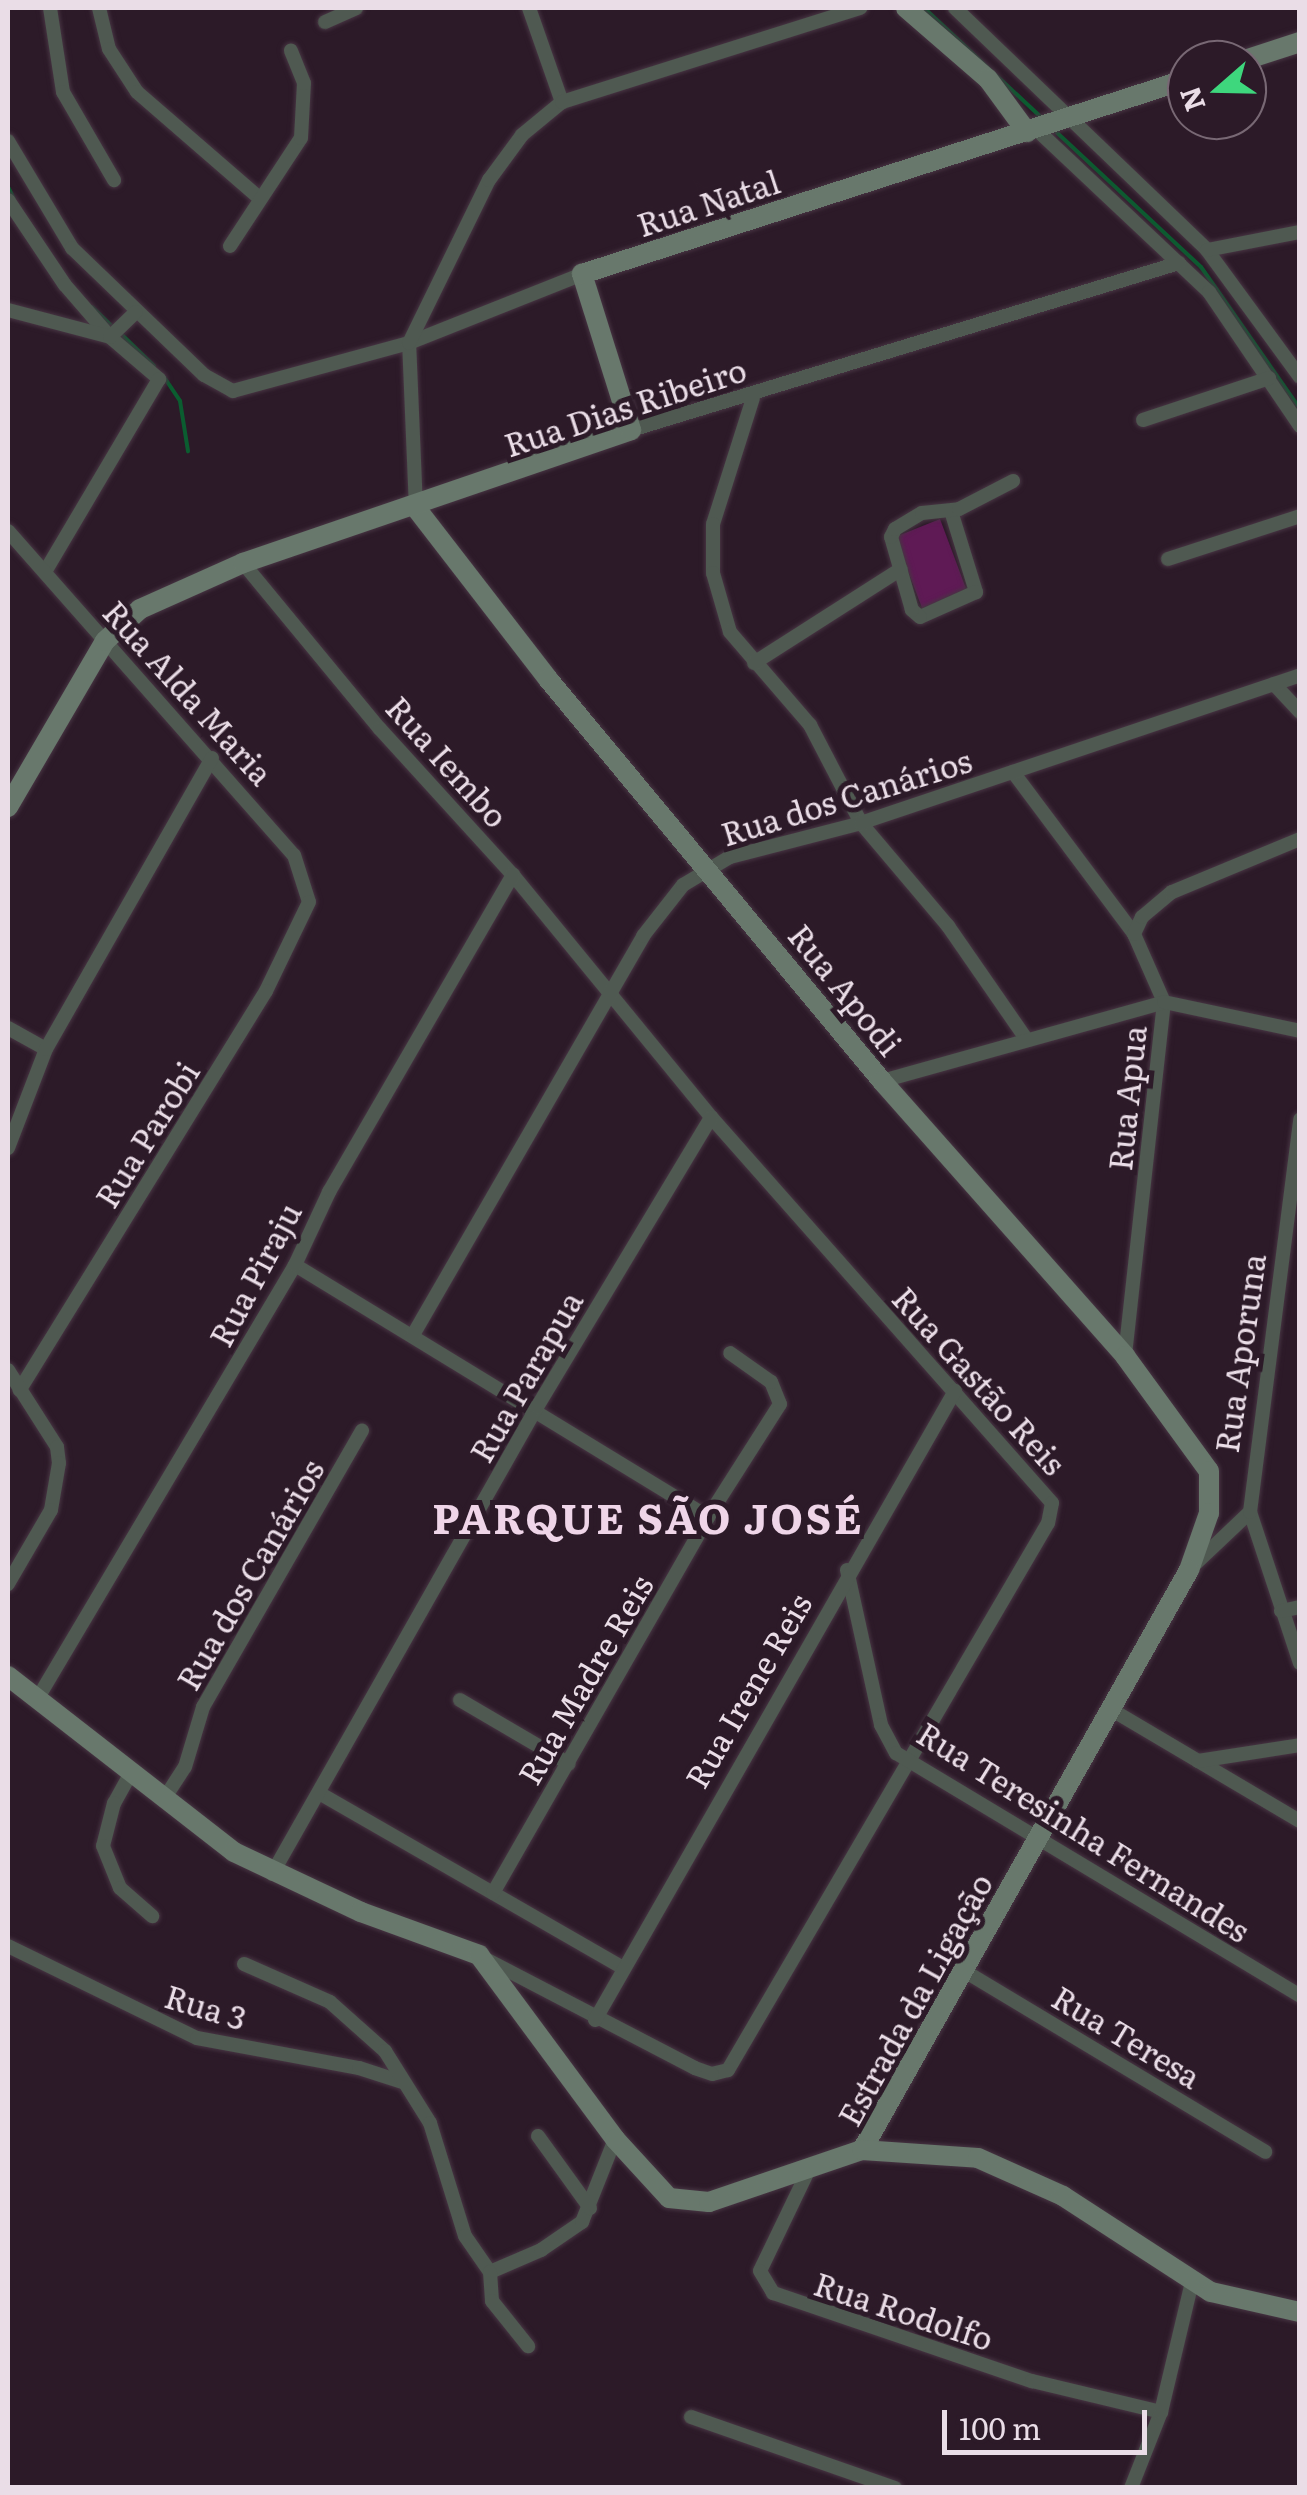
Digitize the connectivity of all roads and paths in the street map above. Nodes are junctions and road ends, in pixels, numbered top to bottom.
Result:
1 (50, 8) edge
2 (99, 8) edge
3 (356, 8) edge
4 (529, 8) edge
5 (861, 8) edge
6 (906, 8) edge
7 (955, 8) edge
8 (325, 22) dead end
9 (1300, 42) edge
10 (291, 50) dead end
11 (1267, 53) edge
12 (1167, 86) edge
13 (562, 102) junction
14 (1046, 126) junction
15 (8, 140) edge
16 (114, 180) dead end
17 (257, 196) junction
18 (8, 200) edge
19 (8, 226) edge
20 (24, 231) junction
21 (1300, 232) edge
22 (230, 246) dead end
23 (1207, 250) junction
24 (1179, 263) junction
25 (582, 274) junction
26 (8, 310) edge
27 (134, 315) junction
28 (112, 335) junction
29 (408, 343) junction
30 (1300, 377) edge
31 (1269, 378) junction
32 (753, 398) junction
33 (1142, 420) dead end
34 (1300, 426) edge
35 (631, 430) junction
36 (1013, 480) dead end
37 (416, 508) junction
38 (951, 511) junction
39 (1300, 516) edge
40 (8, 531) edge
41 (1168, 558) dead end
42 (243, 562) junction
43 (901, 569) junction
44 (46, 570) junction
45 (105, 641) junction
46 (754, 662) junction
47 (1300, 675) edge
48 (1274, 684) junction
49 (1300, 712) edge
50 (212, 758) junction
51 (1012, 772) junction
52 (8, 807) edge
53 (861, 824) junction
54 (1300, 840) edge
55 (709, 867) junction
56 (513, 874) junction
57 (310, 902) joint
58 (1134, 934) junction
59 (612, 995) junction
60 (1164, 1002) junction
61 (8, 1028) edge
62 (1300, 1031) edge
63 (1025, 1037) junction
64 (46, 1048) junction
65 (882, 1080) junction
66 (711, 1118) junction
67 (1300, 1120) edge
68 (8, 1148) edge
69 (295, 1265) junction
70 (413, 1336) junction
71 (730, 1352) dead end
72 (1125, 1356) junction
73 (8, 1370) edge
74 (20, 1390) junction
75 (955, 1391) junction
76 (537, 1407) junction
77 (362, 1431) dead end
78 (1210, 1512) joint
79 (1250, 1512) junction
80 (708, 1517) junction
81 (847, 1570) junction
82 (1189, 1570) junction
83 (8, 1584) edge
84 (1300, 1607) edge
85 (1281, 1612) junction
86 (1300, 1663) edge
87 (8, 1676) edge
88 (40, 1696) junction
89 (460, 1700) dead end
90 (1112, 1710) junction
91 (1300, 1746) edge
92 (1198, 1761) junction
93 (569, 1764) junction
94 (908, 1764) junction
95 (132, 1771) junction
96 (319, 1793) junction
97 (164, 1799) junction
98 (1300, 1821) edge
99 (1038, 1840) junction
100 (272, 1874) junction
101 (493, 1893) junction
102 (152, 1916) dead end
103 (8, 1946) edge
104 (478, 1955) junction
105 (244, 1964) dead end
106 (622, 1967) junction
107 (960, 1969) junction
108 (1300, 1996) edge
109 (595, 2020) junction
110 (402, 2082) junction
111 (538, 2136) dead end
112 (615, 2139) junction
113 (862, 2150) junction
114 (1265, 2152) dead end
115 (811, 2165) junction
116 (590, 2208) junction
117 (498, 2270) junction
118 (1192, 2282) junction
119 (1300, 2312) edge
120 (528, 2346) dead end
121 (1160, 2412) junction
122 (691, 2417) dead end
123 (895, 2488) edge
124 (1130, 2488) edge

1 - 16 street
2 - 17 street
3 - 8 street
4 - 13 street
5 - 13 street
6 - 14 street
7 - 14 street
9 - 11 street
10 - 17 street
12 - 14 street, Rua Natal
13 - 29 street
14 - 23 street
14 - 24 street
14 - 25 street, Rua Natal
15 - 27 street
17 - 22 street
18 - 20 street
19 - 20 street
20 - 28 street
21 - 23 street
23 - 30 street
24 - 31 street
24 - 32 street, Rua Dias Ribeiro
25 - 29 street, Rua Natal
25 - 35 street
26 - 28 street
27 - 28 street
27 - 29 street, Rua Natal
28 - 44 street
29 - 37 street
31 - 33 street
31 - 34 street
32 - 35 street, Rua Dias Ribeiro
32 - 46 street
35 - 37 street, Rua Dias Ribeiro
36 - 38 street
37 - 42 street, Rua Dias Ribeiro
37 - 55 street, Rua Apodi
38 - 43 street
38 - 43 street
39 - 41 street
40 - 44 street, Rua Alda Maria
42 - 45 street, Rua Dias Ribeiro
42 - 56 street, Rua Iembo
43 - 46 street
44 - 45 street, Rua Alda Maria
45 - 50 street, Rua Alda Maria
45 - 52 street, Rua Dias Ribeiro
46 - 53 street
47 - 48 street, Rua dos Canários
48 - 49 street
48 - 51 street, Rua dos Canários
50 - 57 street, Rua Alda Maria
50 - 64 street
51 - 53 street, Rua dos Canários
51 - 58 street, Rua Apua
53 - 55 street, Rua dos Canários
53 - 63 street
54 - 58 street
55 - 59 street, Rua dos Canários
55 - 65 street, Rua Apodi
56 - 59 street, Rua Iembo
56 - 69 street, Rua Piraju
57 - 74 street, Rua Parobi
58 - 60 street, Rua Apua
59 - 66 street, Rua Gastão Reis
59 - 70 street, Rua dos Canários
60 - 62 street
60 - 63 street
60 - 72 street, Rua Apua
61 - 64 street
63 - 65 street
64 - 68 street
65 - 72 street, Rua Apodi
66 - 75 street, Rua Gastão Reis
66 - 76 street, Rua Parapua
67 - 79 street, Rua Aporuna
69 - 70 street
69 - 88 street, Rua Piraju
70 - 76 street
71 - 80 street, Rua Madre Reis
72 - 78 street, Rua Apodi
73 - 74 street
74 - 83 street
75 - 81 street, Rua Irene Reis
75 - 94 street, Rua Gastão Reis
76 - 80 street
76 - 96 street, Rua Parapua
77 - 97 street, Rua dos Canários
78 - 82 street, Estrada da Ligação
79 - 82 street
79 - 85 street
80 - 93 street, Rua Madre Reis
81 - 94 street, Rua Teresinha Fernandes
81 - 106 street, Rua Irene Reis
82 - 90 street, Estrada da Ligação
84 - 85 street
85 - 86 street
87 - 88 street
88 - 95 street
89 - 93 street
90 - 92 street
90 - 99 street, Estrada da Ligação
91 - 92 street
92 - 98 street
93 - 101 street, Rua Madre Reis
94 - 99 street, Rua Teresinha Fernandes
94 - 109 street, Rua Gastão Reis
95 - 97 street
95 - 102 street
96 - 100 street, Rua Parapua
96 - 101 street
97 - 100 street
99 - 107 street, Estrada da Ligação
99 - 108 street, Rua Teresinha Fernandes
100 - 104 street
101 - 106 street
103 - 110 street, Rua 3
104 - 109 street
104 - 112 street
105 - 110 street, Rua 3
106 - 109 street, Rua Irene Reis
107 - 113 street, Estrada da Ligação
107 - 114 street, Rua Teresa
110 - 117 street, Rua 3
111 - 116 street
112 - 115 street
112 - 116 street
113 - 115 street
113 - 118 street, Estrada da Ligação
115 - 121 street, Rua Rodolfo
116 - 117 street
117 - 120 street, Rua 3
118 - 119 street, Estrada da Ligação
118 - 121 street
121 - 124 street
122 - 123 street

